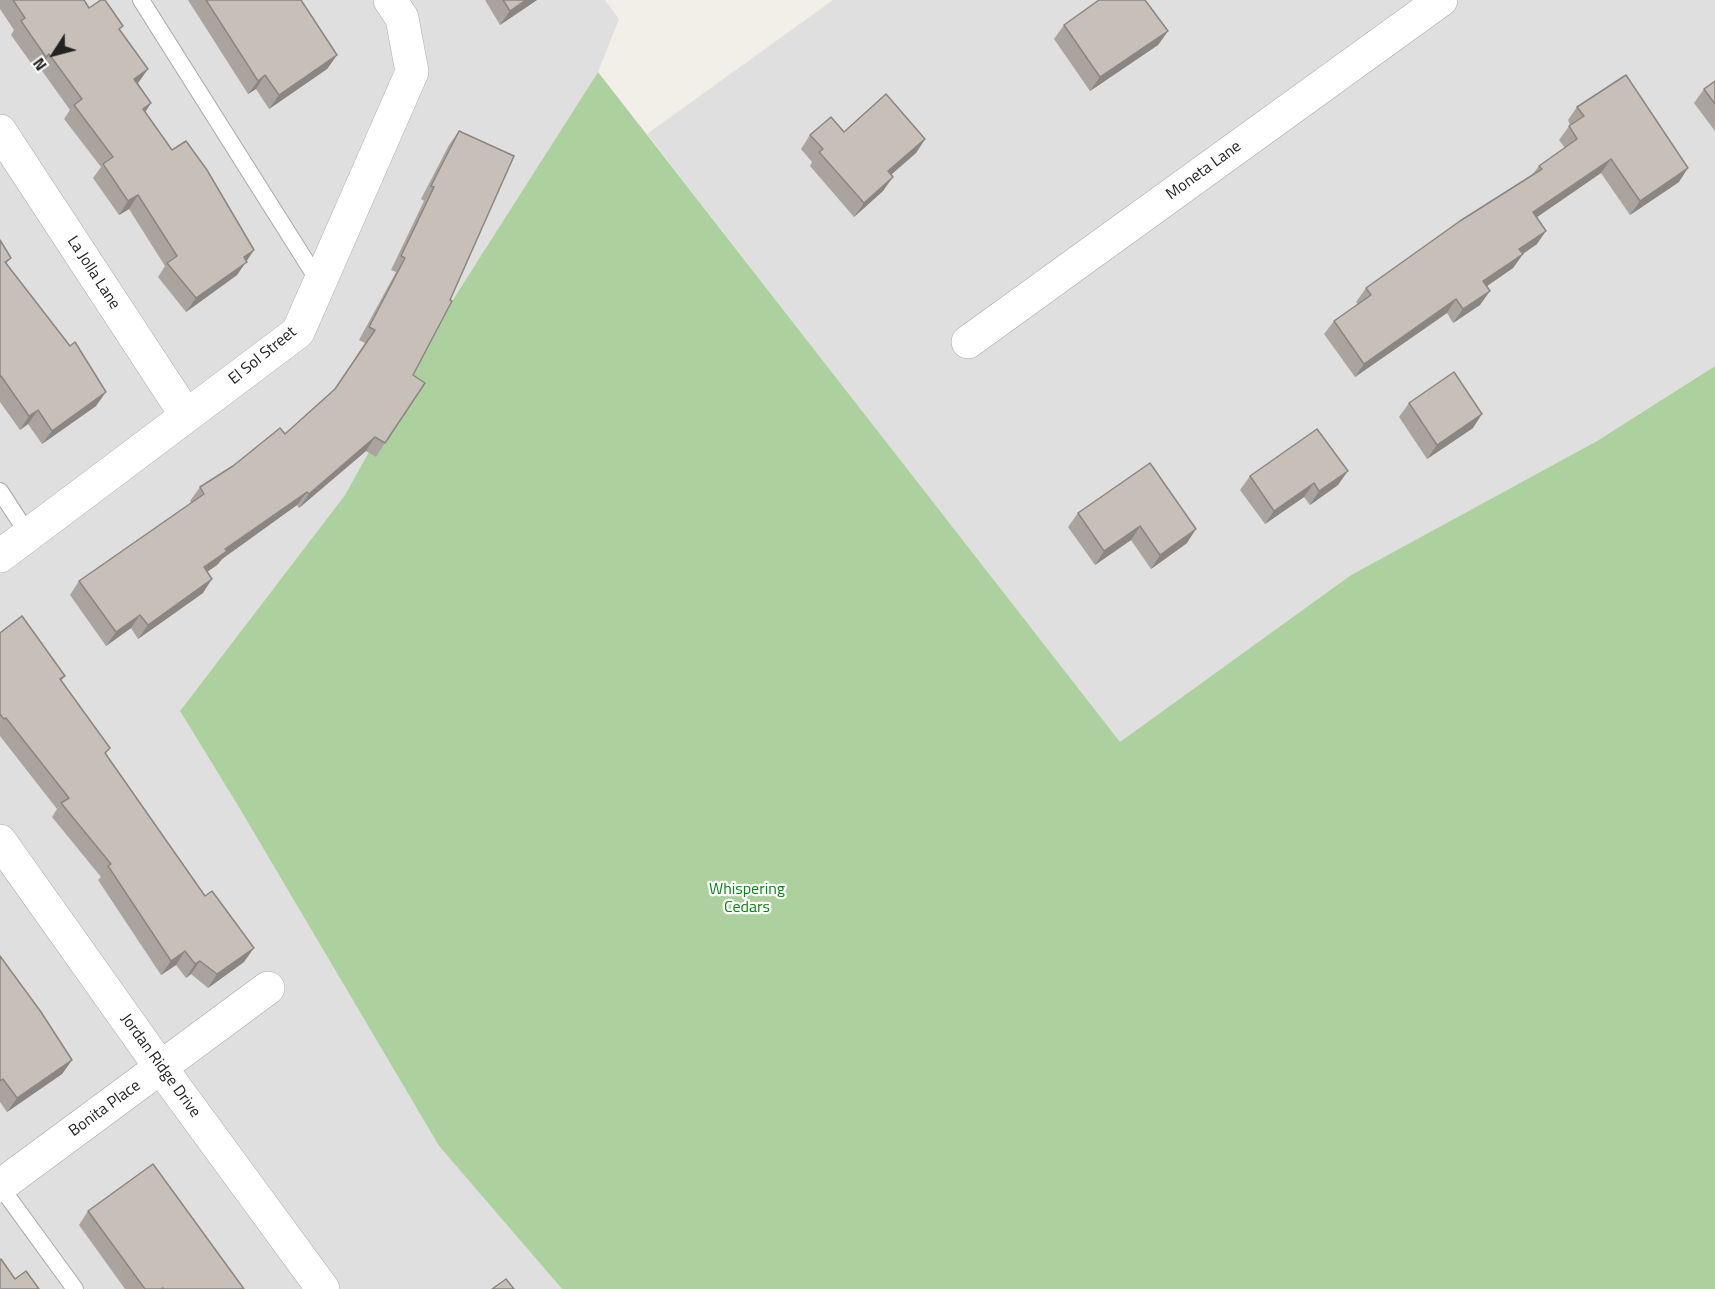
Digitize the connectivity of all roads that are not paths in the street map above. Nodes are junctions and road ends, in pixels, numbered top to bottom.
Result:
1 (141, 0) edge
2 (390, 0) edge
3 (1441, 0) edge
4 (0, 131) edge
5 (319, 282) junction
6 (968, 342) dead end
7 (186, 416) junction
8 (0, 491) edge
9 (28, 534) junction
10 (0, 556) edge
11 (0, 841) edge
12 (268, 988) dead end
13 (161, 1068) junction
14 (0, 1186) edge
15 (75, 1289) edge
16 (323, 1289) edge

1 - 5 lane
2 - 5 street, El Sol Street
3 - 6 street, Moneta Lane
4 - 7 street, La Jolla Lane
5 - 7 street, El Sol Street
7 - 9 street, El Sol Street
8 - 9 lane
9 - 10 street, El Sol Street
11 - 13 street, Jordan Ridge Drive
12 - 13 street, Bonita Place
13 - 14 street, Bonita Place
13 - 16 street, Jordan Ridge Drive
14 - 15 lane

